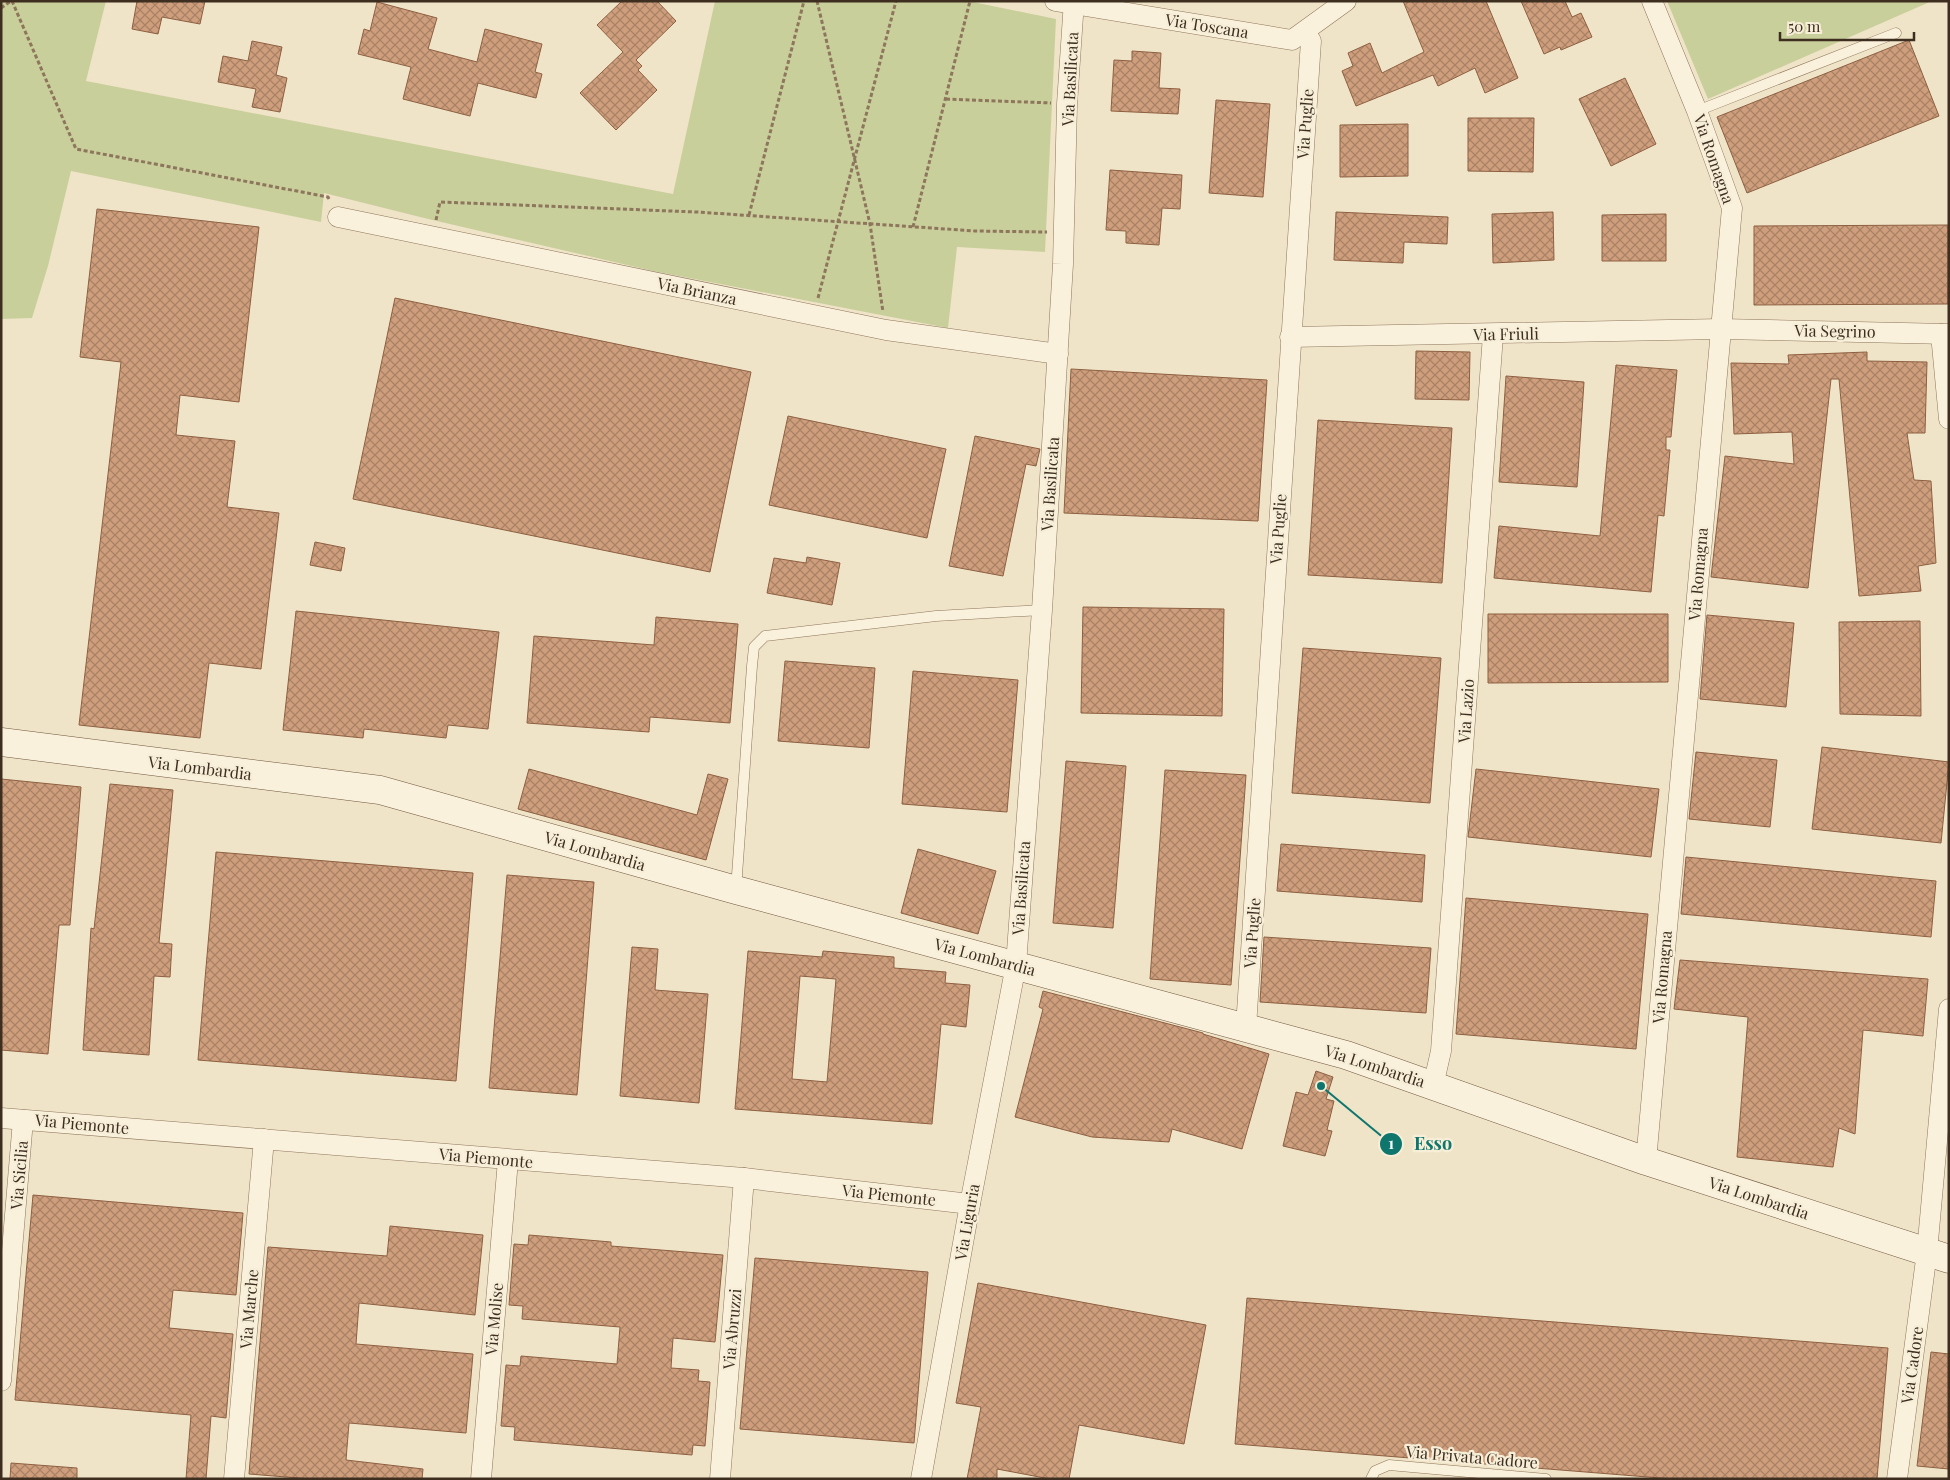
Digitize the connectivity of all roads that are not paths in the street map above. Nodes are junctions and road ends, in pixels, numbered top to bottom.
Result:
1 (1346, 1) edge
2 (1652, 1) edge
3 (1068, 2) edge
4 (1306, 32) junction
5 (1896, 33) dead end
6 (1697, 111) junction
7 (338, 218) road end
8 (1721, 328) junction
9 (1945, 334) edge
10 (1493, 335) junction
11 (1290, 337) junction
12 (1058, 354) junction
13 (1949, 419) edge
14 (1042, 610) junction
15 (1, 742) edge
16 (736, 890) junction
17 (1016, 966) junction
18 (1949, 1009) edge
19 (1246, 1027) junction
20 (1433, 1086) junction
21 (1, 1118) edge
22 (23, 1120) junction
23 (264, 1139) junction
24 (508, 1160) junction
25 (1646, 1161) junction
26 (744, 1178) junction
27 (970, 1204) junction
28 (1938, 1256) edge
29 (1, 1381) edge
30 (234, 1479) edge
31 (481, 1479) edge
32 (720, 1479) edge
33 (921, 1479) edge
34 (1371, 1479) edge
35 (1546, 1479) edge
36 (1896, 1479) edge

1 - 4 street, Via Toscana
2 - 6 street, Via Romagna
3 - 4 street, Via Toscana
3 - 12 street, Via Basilicata
4 - 11 street, Via Puglie
5 - 6 lane
6 - 8 street, Via Romagna
7 - 12 street, Via Brianza
8 - 9 street, Via Segrino
8 - 10 street, Via Friuli
8 - 25 street, Via Romagna
9 - 13 street
10 - 11 street, Via Friuli
10 - 20 street, Via Lazio
11 - 19 street, Via Puglie
12 - 14 street, Via Basilicata
14 - 16 lane
14 - 17 street, Via Basilicata
15 - 16 street, Via Lombardia
16 - 17 street, Via Lombardia
17 - 19 street, Via Lombardia
17 - 27 street, Via Liguria
18 - 28 street, Via Cadore
19 - 20 street, Via Lombardia
20 - 25 street, Via Lombardia
21 - 22 street, Via Piemonte
22 - 23 street, Via Piemonte
22 - 29 street, Via Sicilia
23 - 24 street, Via Piemonte
23 - 30 street, Via Marche
24 - 26 street, Via Piemonte
24 - 31 street, Via Molise
25 - 28 street, Via Lombardia
26 - 27 street, Via Piemonte
26 - 32 street, Via Abruzzi
27 - 33 street, Via Liguria
28 - 36 street, Via Cadore
34 - 35 lane, Via Privata Cadore

